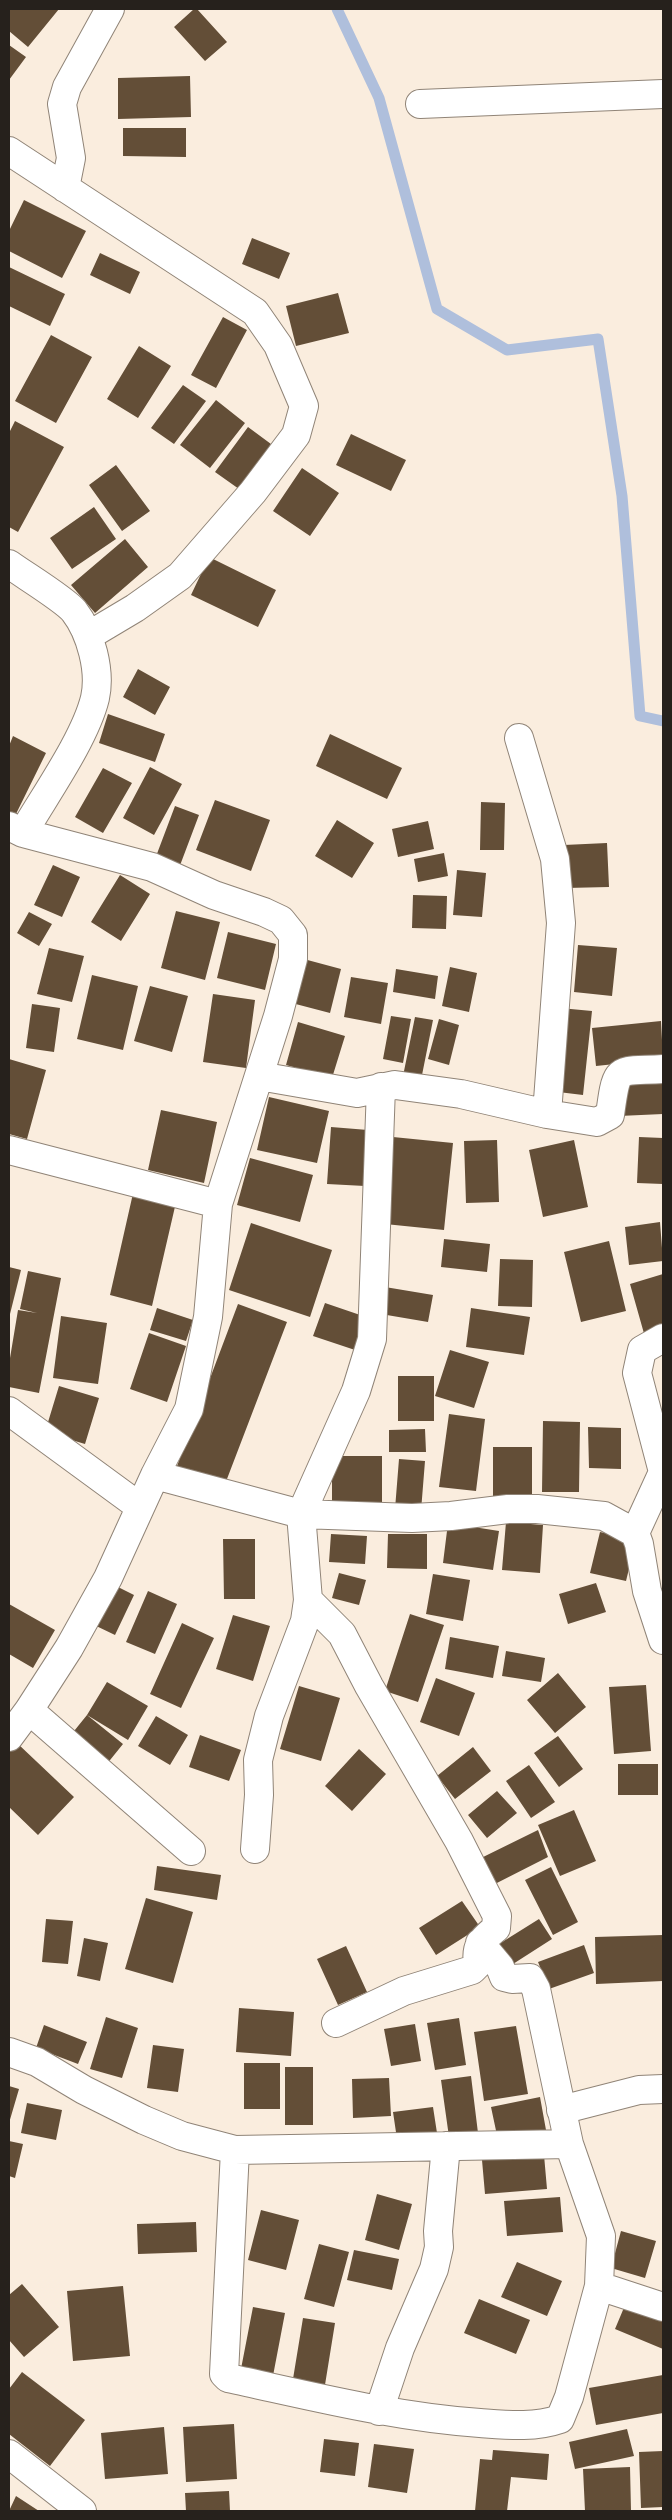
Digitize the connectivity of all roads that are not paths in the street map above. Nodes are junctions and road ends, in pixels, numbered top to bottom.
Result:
1 (110, 9) edge
2 (663, 94) edge
3 (420, 104) dead end
4 (9, 151) edge
5 (65, 188) junction
6 (9, 564) edge
7 (88, 636) junction
8 (519, 738) dead end
9 (16, 830) edge
10 (663, 1069) edge
11 (259, 1076) junction
12 (382, 1087) junction
13 (547, 1114) junction
14 (9, 1150) edge
15 (218, 1204) junction
16 (663, 1338) edge
17 (9, 1412) edge
18 (155, 1475) junction
19 (140, 1507) junction
20 (301, 1514) junction
21 (635, 1533) junction
22 (308, 1600) junction
23 (663, 1640) edge
24 (30, 1710) junction
25 (9, 1737) edge
26 (255, 1849) dead end
27 (191, 1852) dead end
28 (480, 1943) junction
29 (336, 2023) dead end
30 (9, 2052) edge
31 (663, 2089) edge
32 (560, 2110) junction
33 (570, 2144) junction
34 (446, 2146) junction
35 (235, 2150) junction
36 (599, 2286) junction
37 (663, 2306) edge
38 (379, 2411) junction
39 (9, 2454) edge
40 (82, 2511) edge

1 - 5 street
2 - 3 street
4 - 5 street
5 - 7 street
6 - 7 street
7 - 9 street
8 - 13 street
9 - 11 street
10 - 13 street
11 - 12 street
11 - 15 street
12 - 13 street
12 - 20 street
14 - 15 street
15 - 18 street
16 - 21 street
17 - 19 street
18 - 19 street
18 - 20 street
19 - 24 street
20 - 21 street
20 - 22 street
21 - 23 street
22 - 26 street
22 - 28 street
24 - 25 street
24 - 27 street
28 - 29 street
28 - 32 street
30 - 35 street
31 - 32 street
32 - 33 street
33 - 34 street
33 - 36 street
34 - 35 street
34 - 38 street
35 - 38 street
36 - 37 street
36 - 38 street
39 - 40 street

